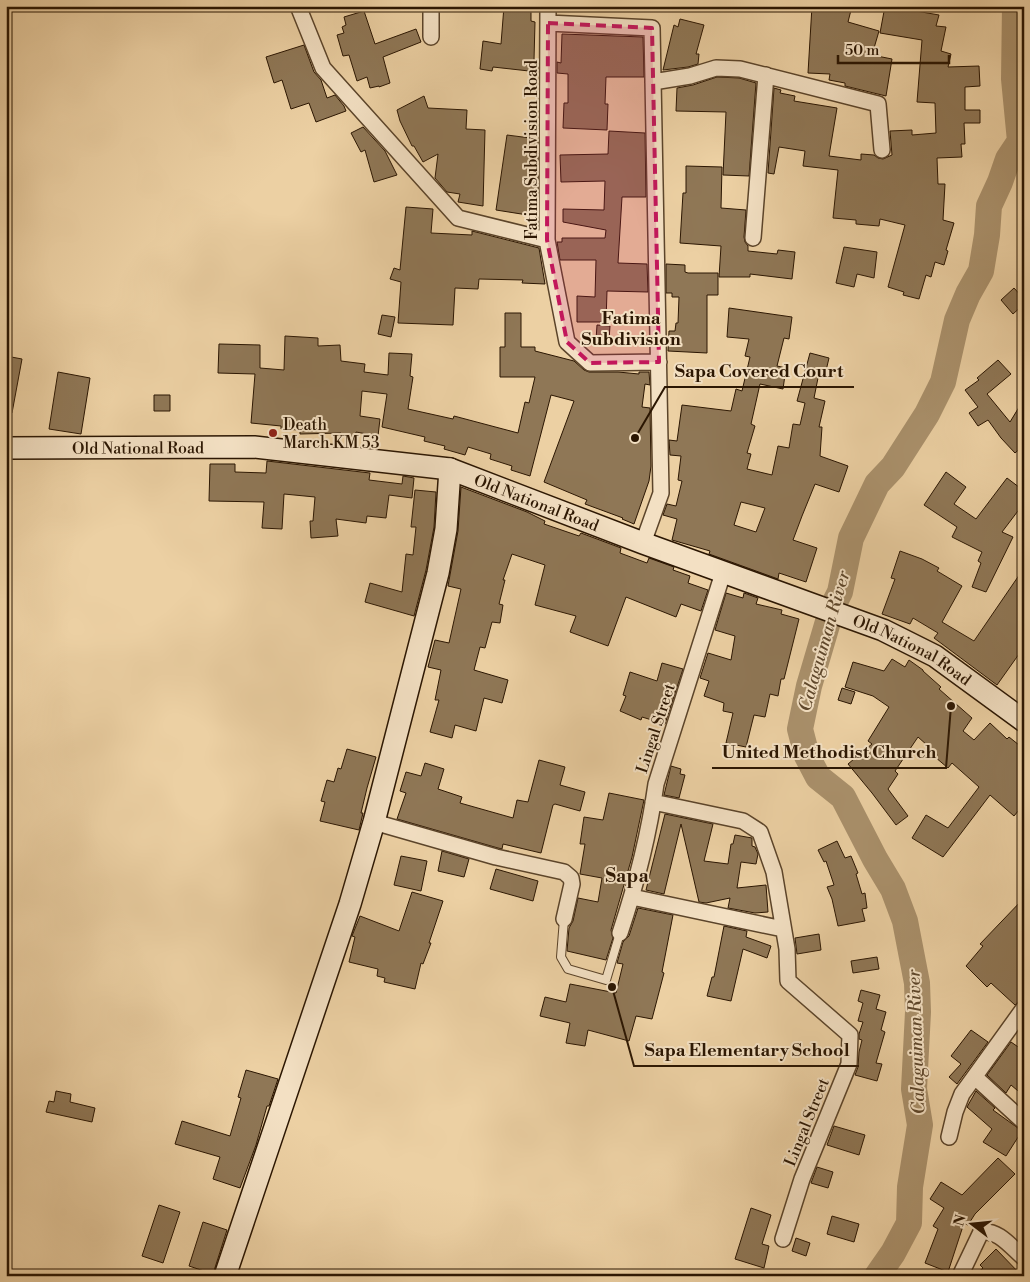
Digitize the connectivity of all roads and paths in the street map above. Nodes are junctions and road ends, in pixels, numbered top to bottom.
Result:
1 (298, 6) edge
2 (430, 6) edge
3 (548, 6) edge
4 (548, 23) junction
5 (430, 37) dead end
6 (766, 75) junction
7 (653, 82) junction
8 (882, 150) dead end
9 (753, 238) dead end
10 (547, 240) junction
11 (659, 362) junction
12 (6, 448) edge
13 (450, 469) junction
14 (643, 543) junction
15 (723, 573) junction
16 (1024, 721) edge
17 (653, 802) junction
18 (374, 822) junction
19 (632, 897) junction
20 (564, 919) joint
21 (783, 929) junction
22 (620, 933) joint
23 (1024, 1008) edge
24 (975, 1077) junction
25 (1024, 1122) edge
26 (949, 1137) dead end
27 (783, 1239) dead end
28 (1024, 1258) edge
29 (225, 1276) edge
30 (960, 1276) edge

1 - 10 street
2 - 5 street
3 - 4 street, Fatima Subdivision Road
4 - 7 street
4 - 10 street, Fatima Subdivision Road
6 - 7 street
6 - 8 street
6 - 9 street
7 - 11 street
10 - 11 street, Fatima Subdivision Road
11 - 14 street
12 - 13 main road, Old National Road
13 - 14 main road, Old National Road
13 - 18 main road
14 - 15 main road, Old National Road
15 - 16 main road, Old National Road
15 - 17 street, Lingal Street
17 - 19 street, Lingal Street
17 - 21 street
18 - 20 street
18 - 29 main road
19 - 21 street
19 - 22 street, Lingal Street
20 - 22 lane
21 - 27 street, Lingal Street
23 - 24 street
24 - 25 street
24 - 26 street
28 - 30 street

